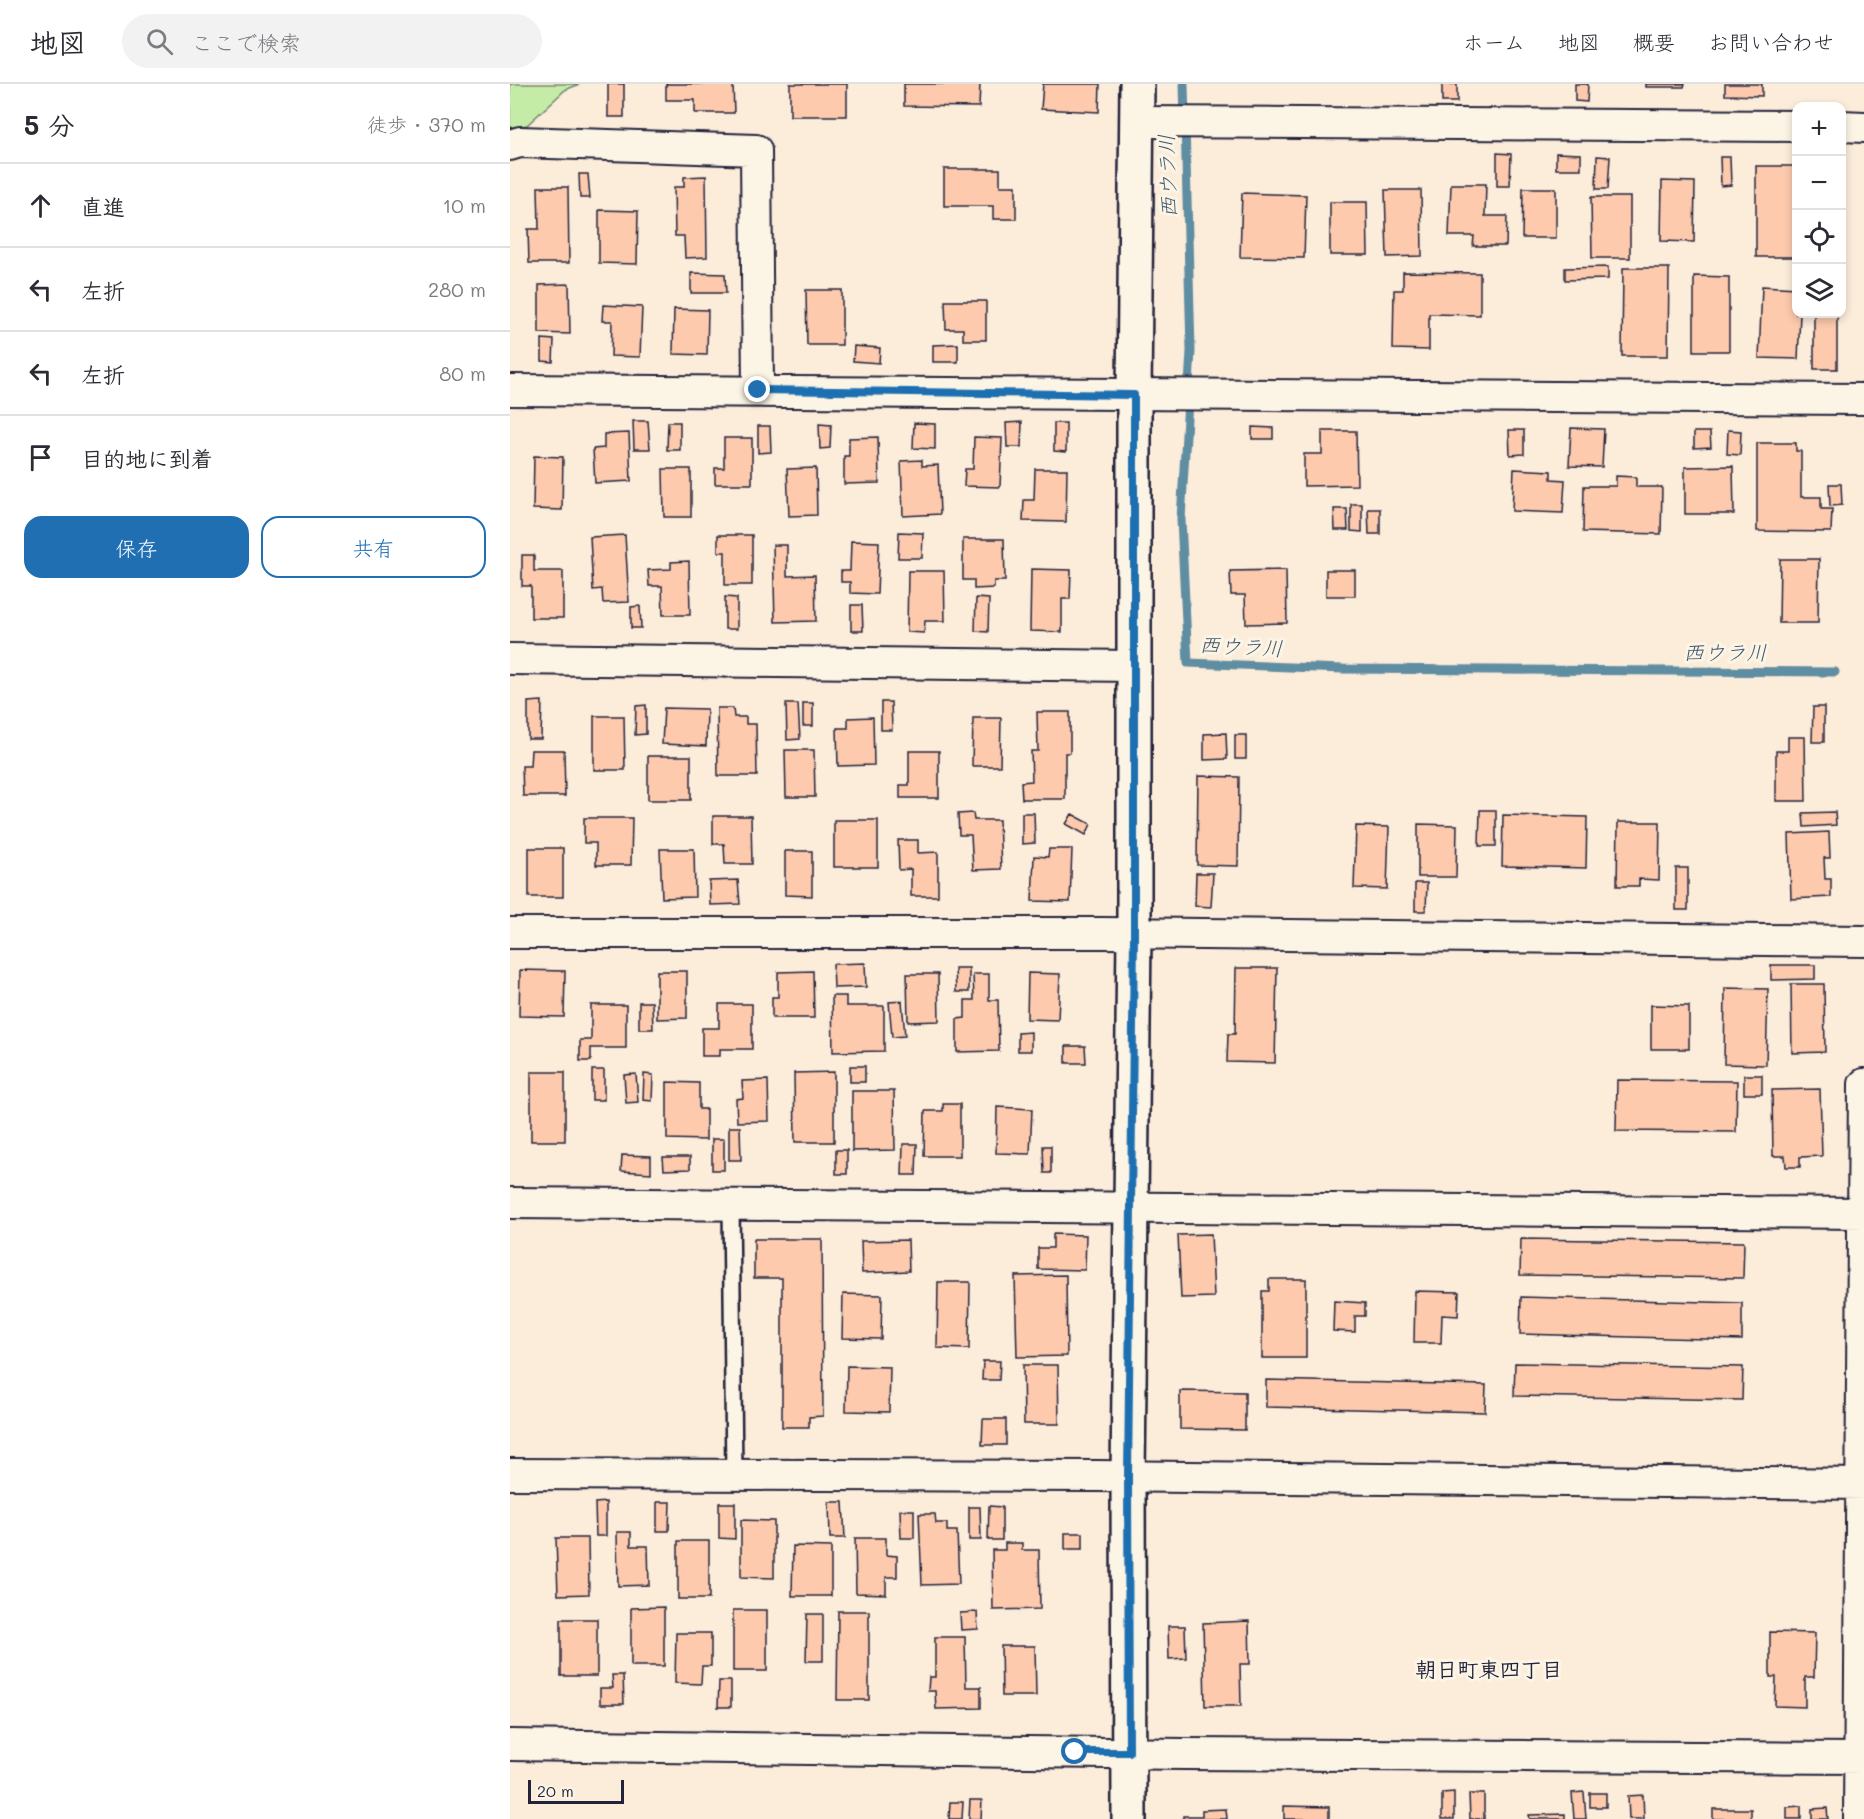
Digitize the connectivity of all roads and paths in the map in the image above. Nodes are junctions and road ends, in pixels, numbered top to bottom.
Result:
1 (1137, 84) edge
2 (1137, 122) junction
3 (1792, 126) edge
4 (1846, 126) edge
5 (1864, 126) edge
6 (510, 145) edge
7 (510, 390) edge
8 (758, 390) junction
9 (1134, 395) junction
10 (1864, 399) edge
11 (510, 659) edge
12 (1133, 666) junction
13 (510, 933) edge
14 (1134, 935) junction
15 (1864, 941) edge
16 (1864, 1083) edge
17 (510, 1203) edge
18 (731, 1204) junction
19 (1131, 1207) junction
20 (1864, 1213) edge
21 (510, 1474) edge
22 (734, 1475) junction
23 (1128, 1477) junction
24 (1863, 1484) edge
25 (510, 1745) edge
26 (1129, 1752) junction
27 (1862, 1758) edge
28 (1129, 1819) edge
29 (1859, 1819) edge

1 - 2 street
2 - 3 street
2 - 9 street
4 - 5 street
6 - 8 street
7 - 8 street
8 - 9 street
9 - 10 street
9 - 12 street
11 - 12 street
12 - 14 street
13 - 14 street
14 - 15 street
14 - 19 street
16 - 20 street
17 - 18 street
18 - 19 street
18 - 22 lane
19 - 20 street
19 - 23 street
20 - 24 street
21 - 22 street
22 - 23 street
23 - 24 street
23 - 26 street
24 - 27 street
25 - 26 street
26 - 27 street
26 - 28 street
27 - 29 street

